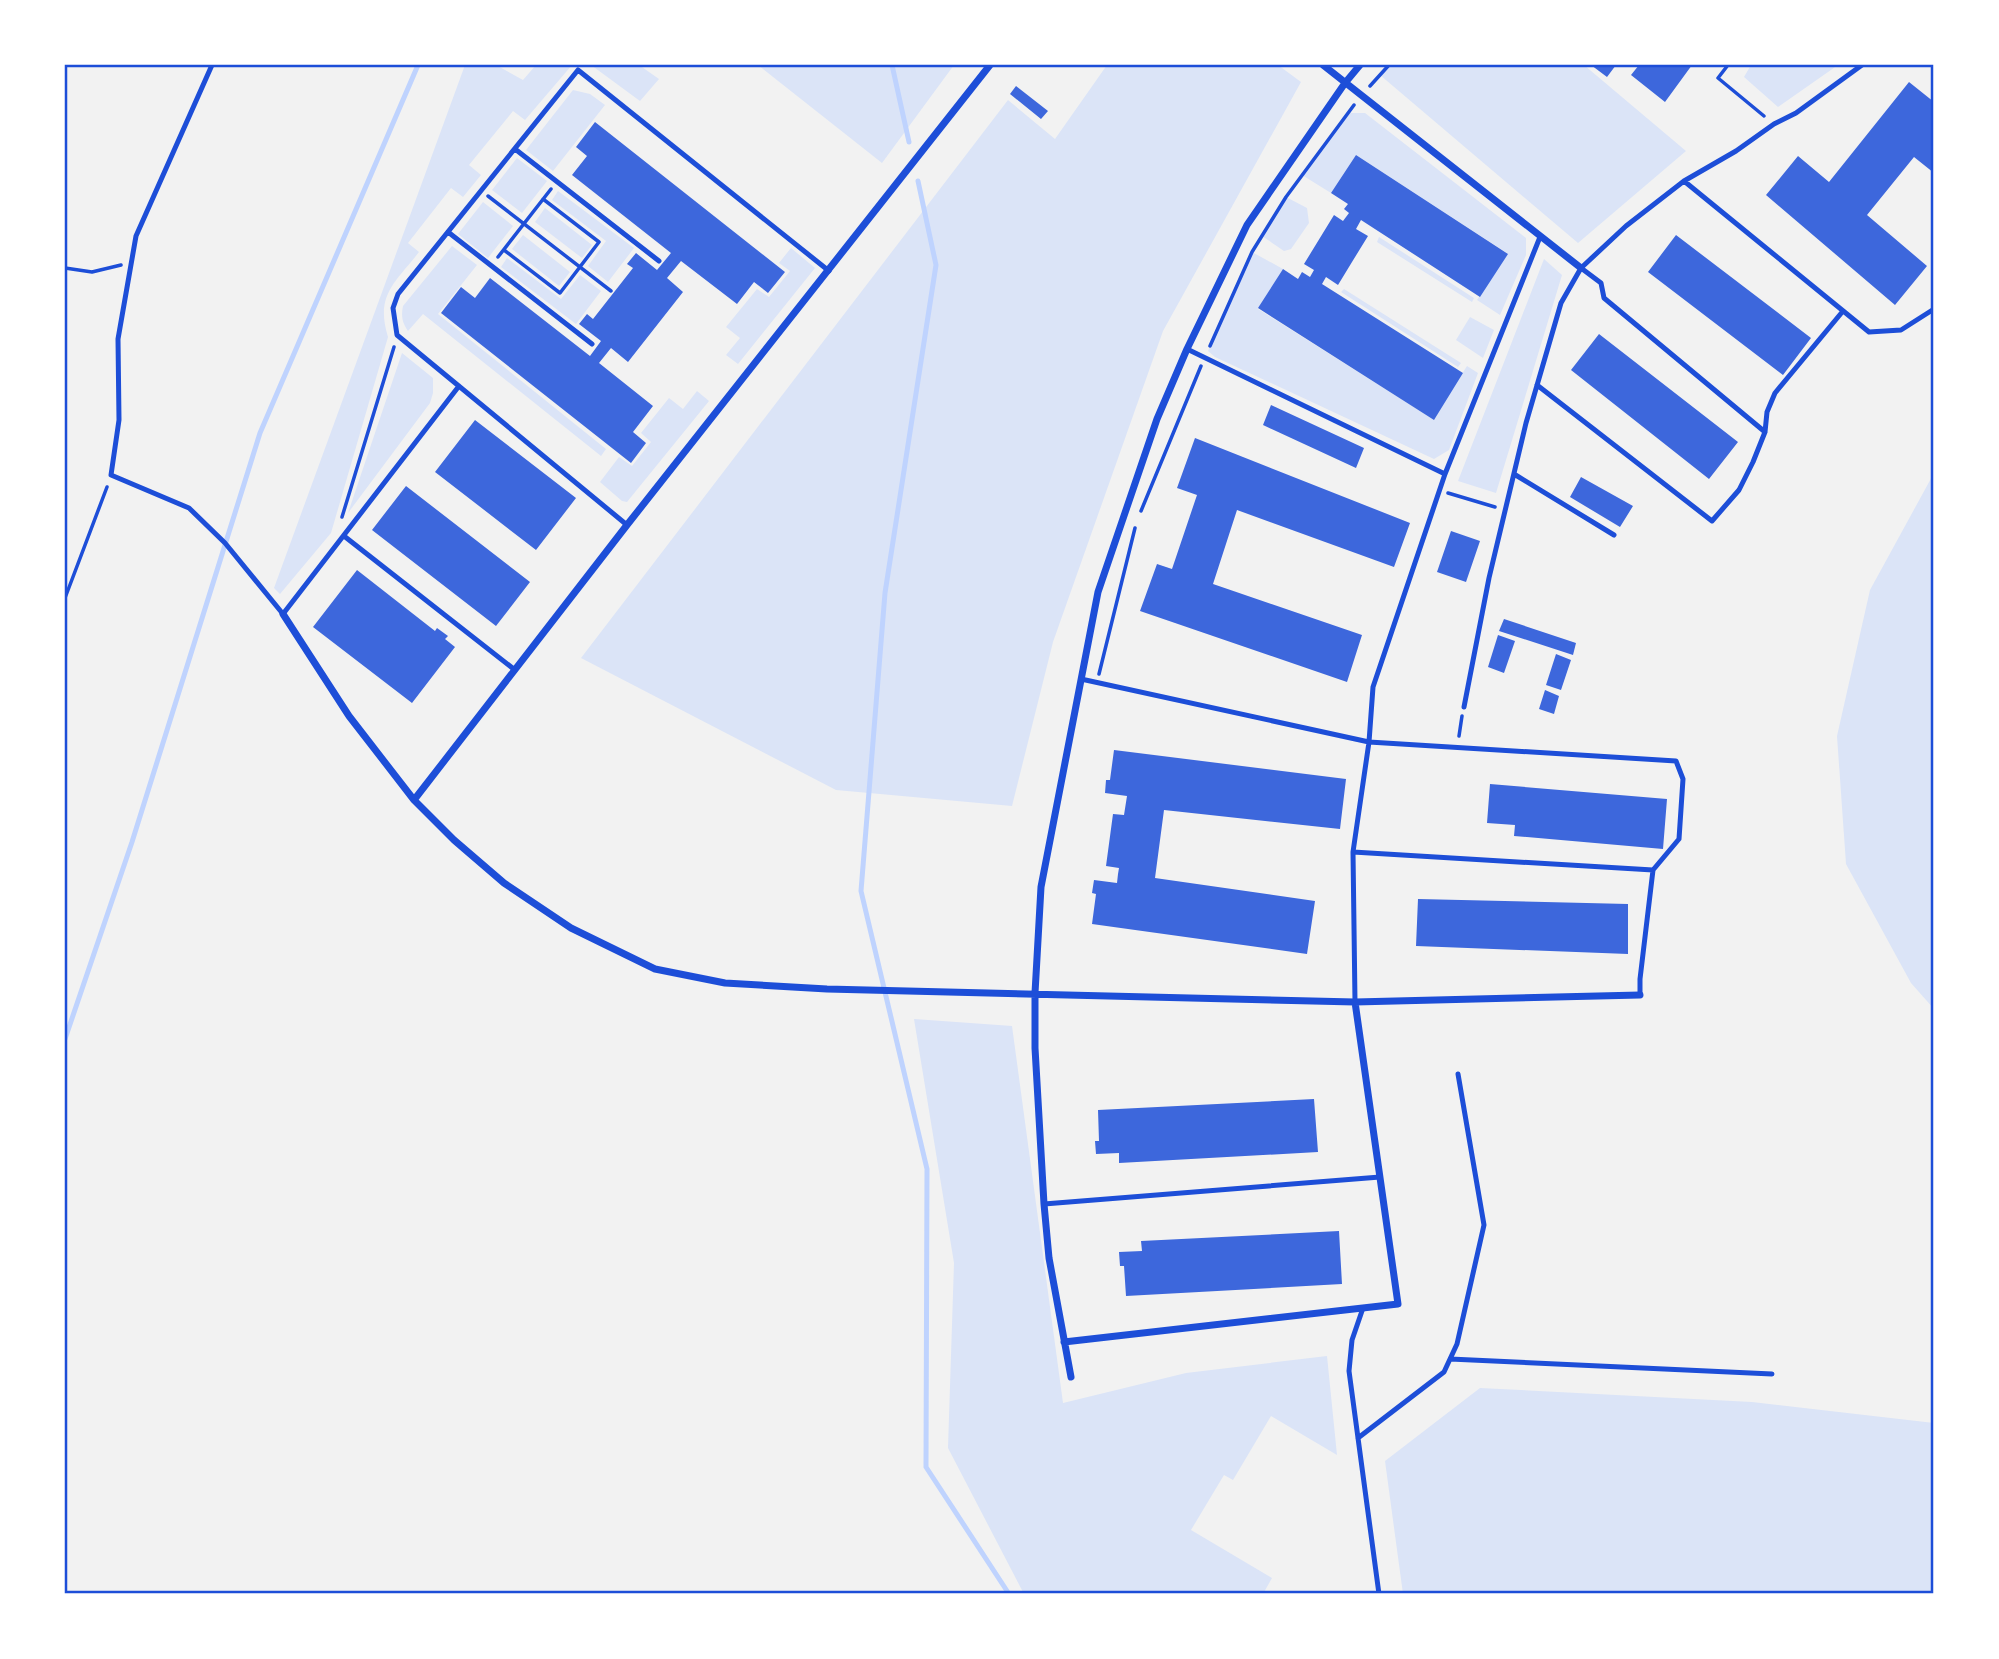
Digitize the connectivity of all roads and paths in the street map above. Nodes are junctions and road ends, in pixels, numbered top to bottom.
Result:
1 (212, 65) edge
2 (990, 65) edge
3 (1323, 65) edge
4 (1360, 65) edge
5 (1728, 65) edge
6 (1862, 65) edge
7 (1345, 83) junction
8 (1773, 124) junction
9 (515, 149) junction
10 (556, 181) junction
11 (1684, 181) junction
12 (481, 191) junction
13 (543, 199) junction
14 (524, 224) junction
15 (448, 232) junction
16 (1541, 237) junction
17 (504, 250) junction
18 (659, 261) dead end
19 (131, 262) junction
20 (491, 266) junction
21 (580, 267) junction
22 (65, 268) edge
23 (1581, 268) junction
24 (829, 271) junction
25 (611, 291) dead end
26 (1934, 309) edge
27 (1843, 311) junction
28 (397, 335) junction
29 (592, 344) dead end
30 (1186, 348) junction
31 (1537, 385) junction
32 (459, 386) junction
33 (1765, 432) junction
34 (1446, 474) junction
35 (1514, 474) junction
36 (111, 475) junction
37 (1440, 490) junction
38 (1506, 510) junction
39 (627, 525) junction
40 (340, 526) dead end
41 (1614, 535) dead end
42 (344, 536) junction
43 (65, 598) edge
44 (283, 614) junction
45 (515, 670) junction
46 (1081, 679) junction
47 (1464, 707) joint
48 (1369, 742) junction
49 (1457, 747) junction
50 (414, 800) junction
51 (1353, 852) junction
52 (1653, 870) junction
53 (1035, 993) junction
54 (1640, 995) joint
55 (1355, 1002) junction
56 (1458, 1074) dead end
57 (1380, 1177) junction
58 (1044, 1204) junction
59 (1363, 1308) junction
60 (1065, 1342) junction
61 (1450, 1359) junction
62 (1772, 1374) dead end
63 (1071, 1377) dead end
64 (1359, 1438) junction
65 (1379, 1594) edge

1 - 19 lane
2 - 24 street
3 - 7 street
4 - 7 street
5 - 8 path
6 - 8 lane
7 - 16 street
7 - 30 street
8 - 11 lane
9 - 10 lane
9 - 12 lane
9 - 24 lane
10 - 13 path
10 - 18 lane
11 - 23 lane
11 - 27 lane
12 - 14 path
12 - 15 lane
13 - 14 path
13 - 21 path
14 - 17 path
14 - 21 path
15 - 20 lane
15 - 28 lane
16 - 23 street
16 - 34 lane
17 - 20 path
17 - 21 path
19 - 22 path
19 - 36 lane
20 - 29 lane
21 - 25 path
23 - 31 lane
23 - 33 lane
24 - 39 street
26 - 27 lane
27 - 33 lane
28 - 32 lane
28 - 40 path
30 - 34 lane
30 - 46 street
31 - 33 lane
31 - 35 lane
32 - 39 lane
32 - 42 lane
34 - 37 lane
35 - 38 lane
35 - 41 lane
36 - 43 path
36 - 44 lane
37 - 38 path
37 - 48 lane
38 - 47 lane
39 - 45 street
42 - 44 lane
42 - 45 lane
44 - 50 street
45 - 50 street
46 - 48 lane
46 - 53 street
47 - 49 path
48 - 49 lane
48 - 51 lane
49 - 52 lane
50 - 53 street
51 - 52 lane
51 - 55 lane
52 - 54 lane
53 - 55 street
53 - 58 street
54 - 55 street
55 - 57 street
56 - 61 lane
57 - 58 lane
57 - 59 street
58 - 60 street
59 - 60 street
59 - 64 lane
60 - 63 street
61 - 62 lane
61 - 64 lane
64 - 65 lane

